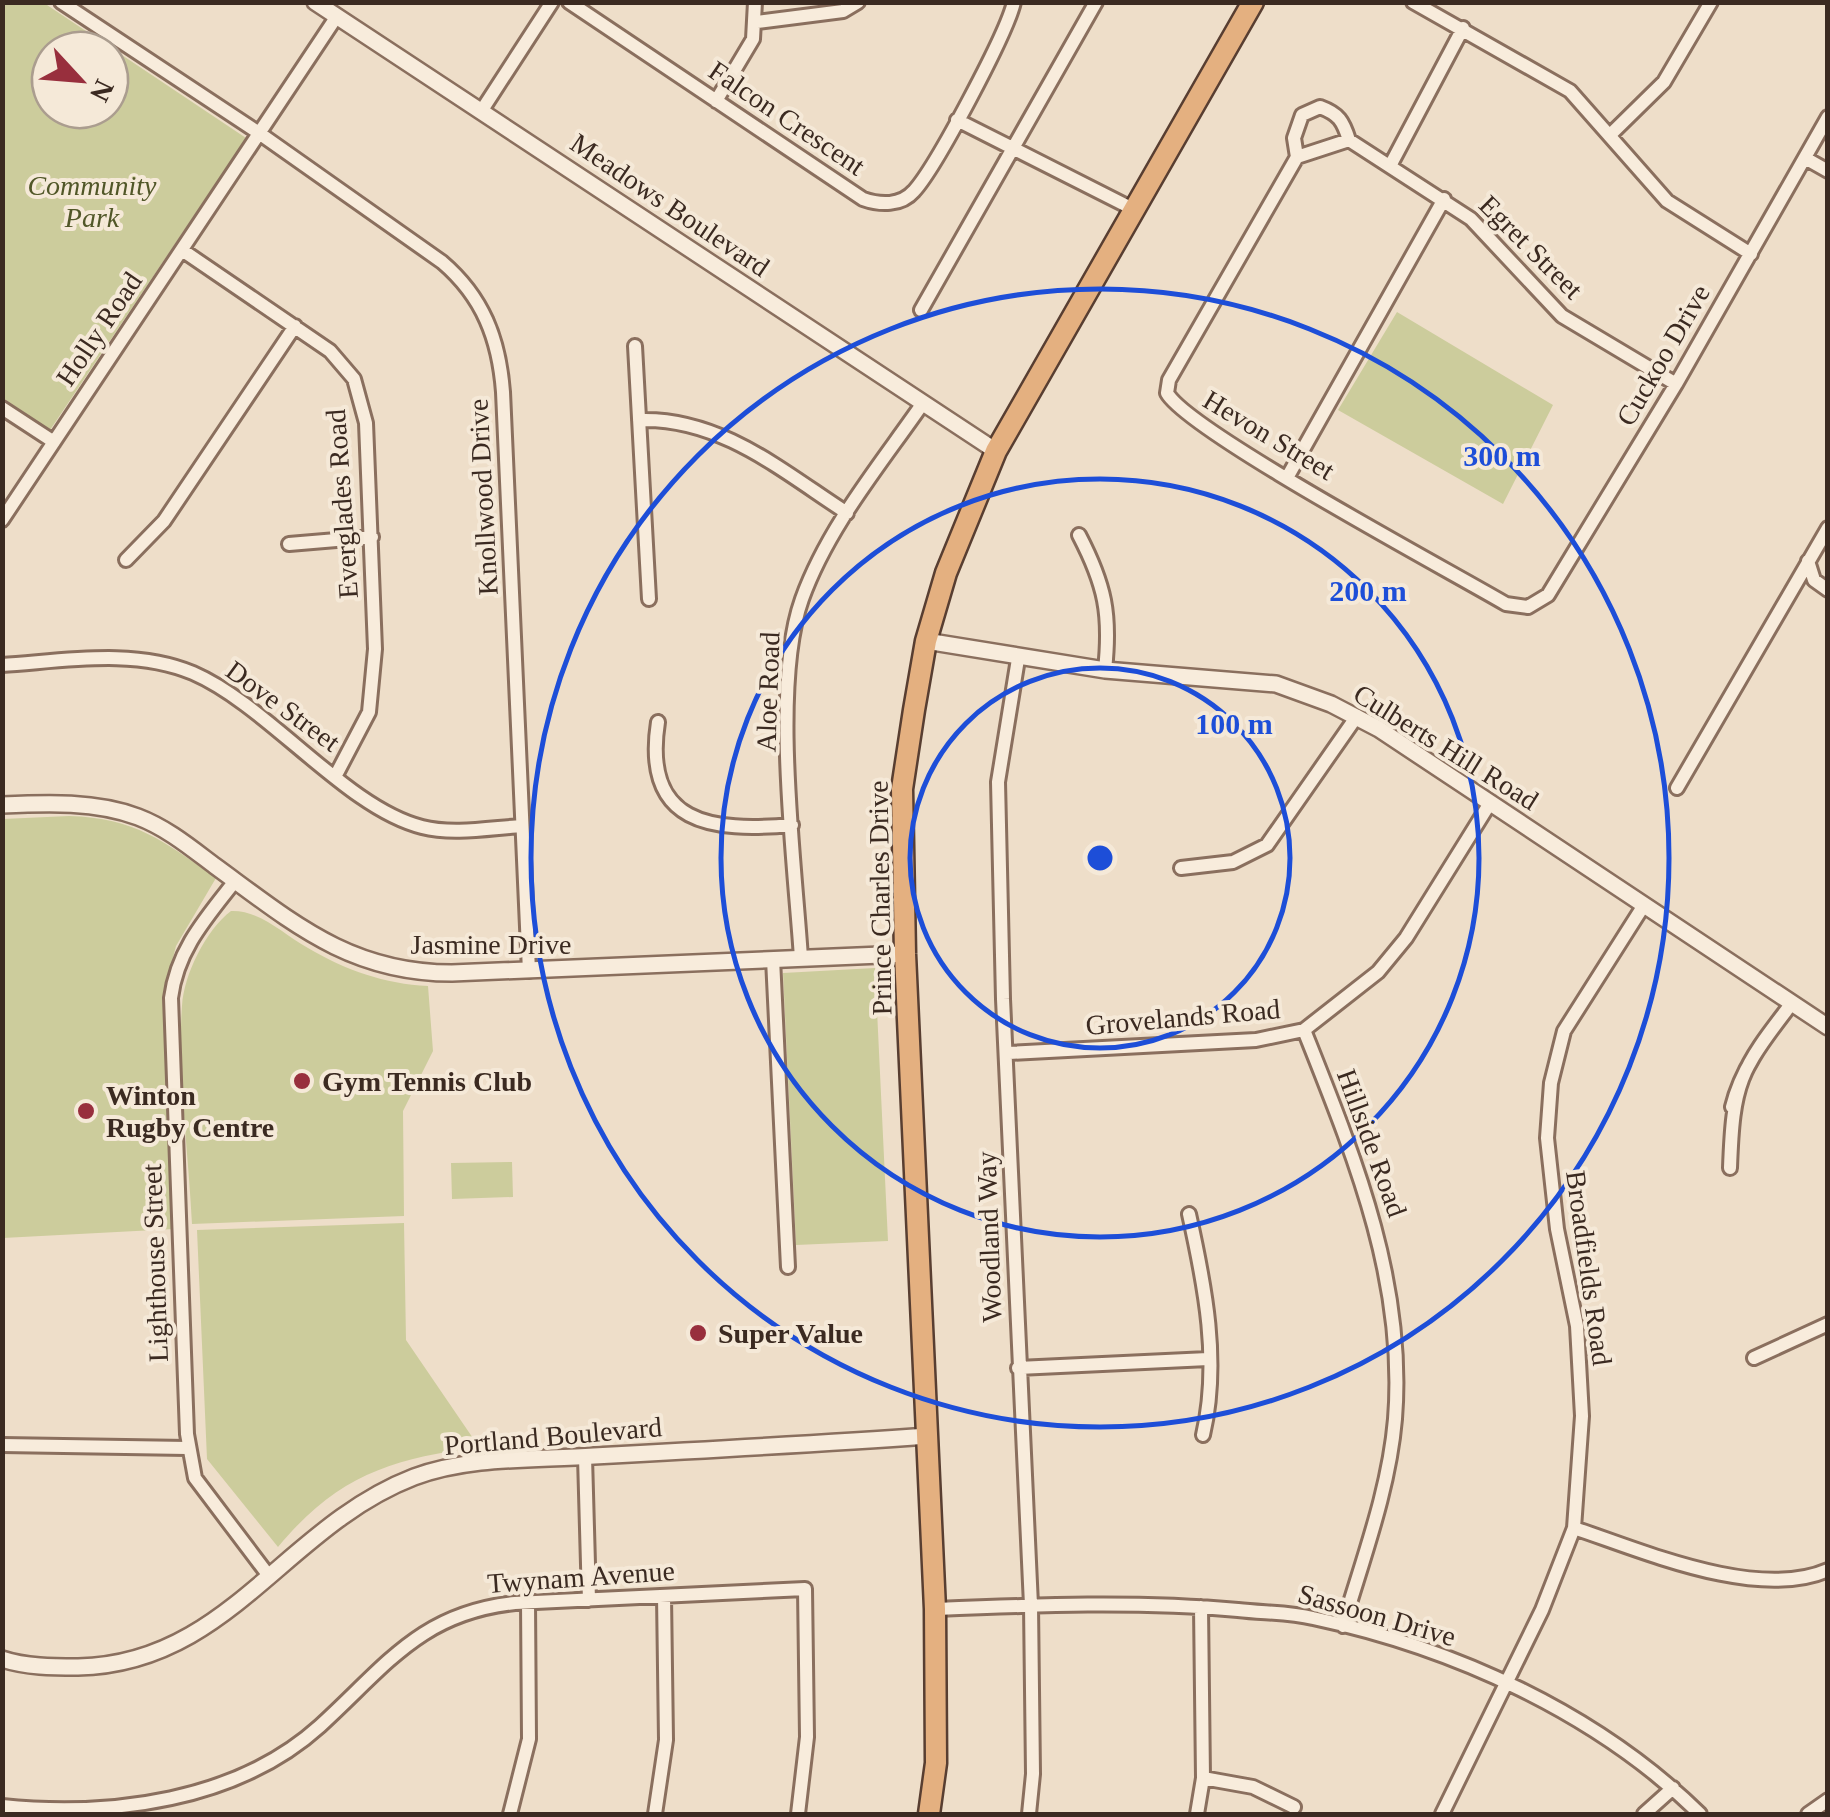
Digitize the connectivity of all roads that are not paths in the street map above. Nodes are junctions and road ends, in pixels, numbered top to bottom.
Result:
1 (61, 2) edge
2 (316, 2) edge
3 (552, 2) edge
4 (569, 2) edge
5 (755, 2) edge
6 (858, 2) edge
7 (1014, 2) edge
8 (1096, 2) edge
9 (1253, 2) edge
10 (1412, 2) edge
11 (1711, 2) edge
12 (337, 16) junction
13 (757, 22) junction
14 (1463, 28) junction
15 (716, 101) junction
16 (482, 110) junction
17 (1828, 117) edge
18 (957, 120) junction
19 (259, 133) junction
20 (1610, 135) junction
21 (1350, 140) junction
22 (1013, 148) junction
23 (1297, 157) junction
24 (1805, 158) junction
25 (1390, 166) junction
26 (1828, 170) edge
27 (1444, 199) junction
28 (1133, 208) junction
29 (182, 250) junction
30 (1750, 254) junction
31 (922, 310) dead end
32 (295, 326) junction
33 (635, 346) dead end
34 (1676, 384) junction
35 (923, 403) junction
36 (2, 408) edge
37 (639, 420) junction
38 (54, 442) junction
39 (996, 451) junction
40 (1288, 476) junction
41 (847, 513) junction
42 (2, 520) edge
43 (1828, 528) edge
44 (1079, 534) dead end
45 (372, 537) junction
46 (289, 544) dead end
47 (126, 560) dead end
48 (1808, 561) junction
49 (1828, 590) edge
50 (649, 599) dead end
51 (1528, 607) joint
52 (926, 641) junction
53 (1018, 659) junction
54 (2, 665) edge
55 (1104, 670) junction
56 (1356, 716) junction
57 (658, 722) dead end
58 (336, 775) junction
59 (1677, 788) dead end
60 (1490, 802) junction
61 (2, 805) edge
62 (792, 824) junction
63 (522, 826) junction
64 (1181, 868) dead end
65 (236, 881) junction
66 (1644, 905) junction
67 (905, 954) junction
68 (802, 958) junction
69 (773, 959) junction
70 (529, 971) junction
71 (1792, 1003) junction
72 (1828, 1027) edge
73 (1304, 1030) junction
74 (1009, 1053) junction
75 (1730, 1168) dead end
76 (1189, 1214) dead end
77 (788, 1266) dead end
78 (1828, 1324) edge
79 (1754, 1358) dead end
80 (1208, 1360) junction
81 (1018, 1368) junction
82 (1204, 1435) dead end
83 (928, 1436) junction
84 (2, 1445) edge
85 (187, 1448) junction
86 (585, 1457) junction
87 (1574, 1528) junction
88 (1828, 1570) edge
89 (269, 1576) junction
90 (664, 1596) junction
91 (589, 1600) junction
92 (528, 1602) junction
93 (1032, 1605) junction
94 (1201, 1607) junction
95 (936, 1608) junction
96 (1343, 1626) junction
97 (2, 1660) edge
98 (1508, 1682) junction
99 (1203, 1778) junction
100 (1673, 1788) junction
101 (1828, 1800) edge
102 (2, 1806) edge
103 (1294, 1807) dead end
104 (39, 1812) edge
105 (510, 1814) edge
106 (655, 1814) edge
107 (798, 1814) edge
108 (929, 1814) edge
109 (1029, 1814) edge
110 (1196, 1814) edge
111 (1442, 1814) edge
112 (1644, 1814) edge
113 (1700, 1814) edge
114 (1808, 1814) edge

1 - 19 street, Knollwood Drive
2 - 12 street, Meadows Boulevard
3 - 16 street
4 - 15 street, Falcon Crescent
5 - 13 street
6 - 13 street
7 - 18 street, Falcon Crescent
8 - 22 street
9 - 28 highway, Prince Charles Drive
10 - 14 street
11 - 20 street
12 - 16 street, Meadows Boulevard
12 - 19 street, Holly Road
13 - 15 street
14 - 20 street
14 - 25 street
15 - 18 street, Falcon Crescent
16 - 35 street, Meadows Boulevard
17 - 24 street, Cuckoo Drive
18 - 22 street
19 - 29 street, Holly Road
19 - 63 street, Knollwood Drive
20 - 30 street
21 - 23 street
21 - 23 street, Hevon Street
21 - 25 street, Egret Street
22 - 28 street
22 - 31 street
23 - 40 street, Hevon Street
24 - 26 street
24 - 30 street, Cuckoo Drive
25 - 27 street, Egret Street
27 - 34 street, Egret Street
27 - 40 street
28 - 39 highway, Prince Charles Drive
29 - 32 street, Everglades Road
29 - 38 street, Holly Road
30 - 34 street, Cuckoo Drive
32 - 45 street, Everglades Road
32 - 47 street
33 - 37 street
34 - 51 street, Cuckoo Drive
35 - 39 street, Meadows Boulevard
35 - 41 street, Aloe Road
36 - 38 street
37 - 41 street
37 - 50 street
38 - 42 street, Holly Road
39 - 52 highway, Prince Charles Drive
40 - 51 street, Hevon Street
41 - 62 street, Aloe Road
43 - 48 street
44 - 55 street
45 - 46 street
45 - 58 street, Everglades Road
48 - 49 street
48 - 59 street
52 - 53 street, Culberts Hill Road
52 - 67 highway, Prince Charles Drive
53 - 55 street, Culberts Hill Road
53 - 74 street, Woodland Way
54 - 58 street, Dove Street
55 - 56 street, Culberts Hill Road
56 - 60 street, Culberts Hill Road
56 - 64 street
57 - 62 street
58 - 63 street, Dove Street
60 - 66 street, Culberts Hill Road
60 - 73 street, Grovelands Road
61 - 65 street, Jasmine Drive
62 - 68 street, Aloe Road
63 - 70 street, Knollwood Drive
65 - 70 street, Jasmine Drive
65 - 85 street, Lighthouse Street
66 - 71 street, Culberts Hill Road
66 - 87 street, Broadfields Road
67 - 68 street, Jasmine Drive
67 - 83 highway, Prince Charles Drive
68 - 69 street, Jasmine Drive
69 - 70 street, Jasmine Drive
69 - 77 street
71 - 72 street, Culberts Hill Road
71 - 75 street
73 - 74 street, Grovelands Road
73 - 96 street, Hillside Road
74 - 81 street, Woodland Way
76 - 80 street
78 - 79 street
80 - 81 street
80 - 82 street
81 - 93 street, Woodland Way
83 - 86 street, Portland Boulevard
83 - 95 highway, Prince Charles Drive
84 - 85 street
85 - 89 street, Lighthouse Street
86 - 89 street, Portland Boulevard
86 - 91 street
87 - 88 street
87 - 98 street, Broadfields Road
89 - 97 street, Portland Boulevard
90 - 91 street, Twynam Avenue
90 - 106 street
90 - 107 street, Twynam Avenue
91 - 92 street, Twynam Avenue
92 - 104 street, Twynam Avenue
92 - 105 street
93 - 94 street, Sassoon Drive
93 - 95 street, Sassoon Drive
93 - 109 street, Woodland Way
94 - 96 street, Sassoon Drive
94 - 99 street
95 - 108 highway, Prince Charles Drive
96 - 98 street, Sassoon Drive
98 - 100 street, Sassoon Drive
98 - 111 street, Broadfields Road
99 - 103 street
99 - 110 street
100 - 112 street
100 - 113 street, Sassoon Drive
101 - 114 street
102 - 104 street, Twynam Avenue

